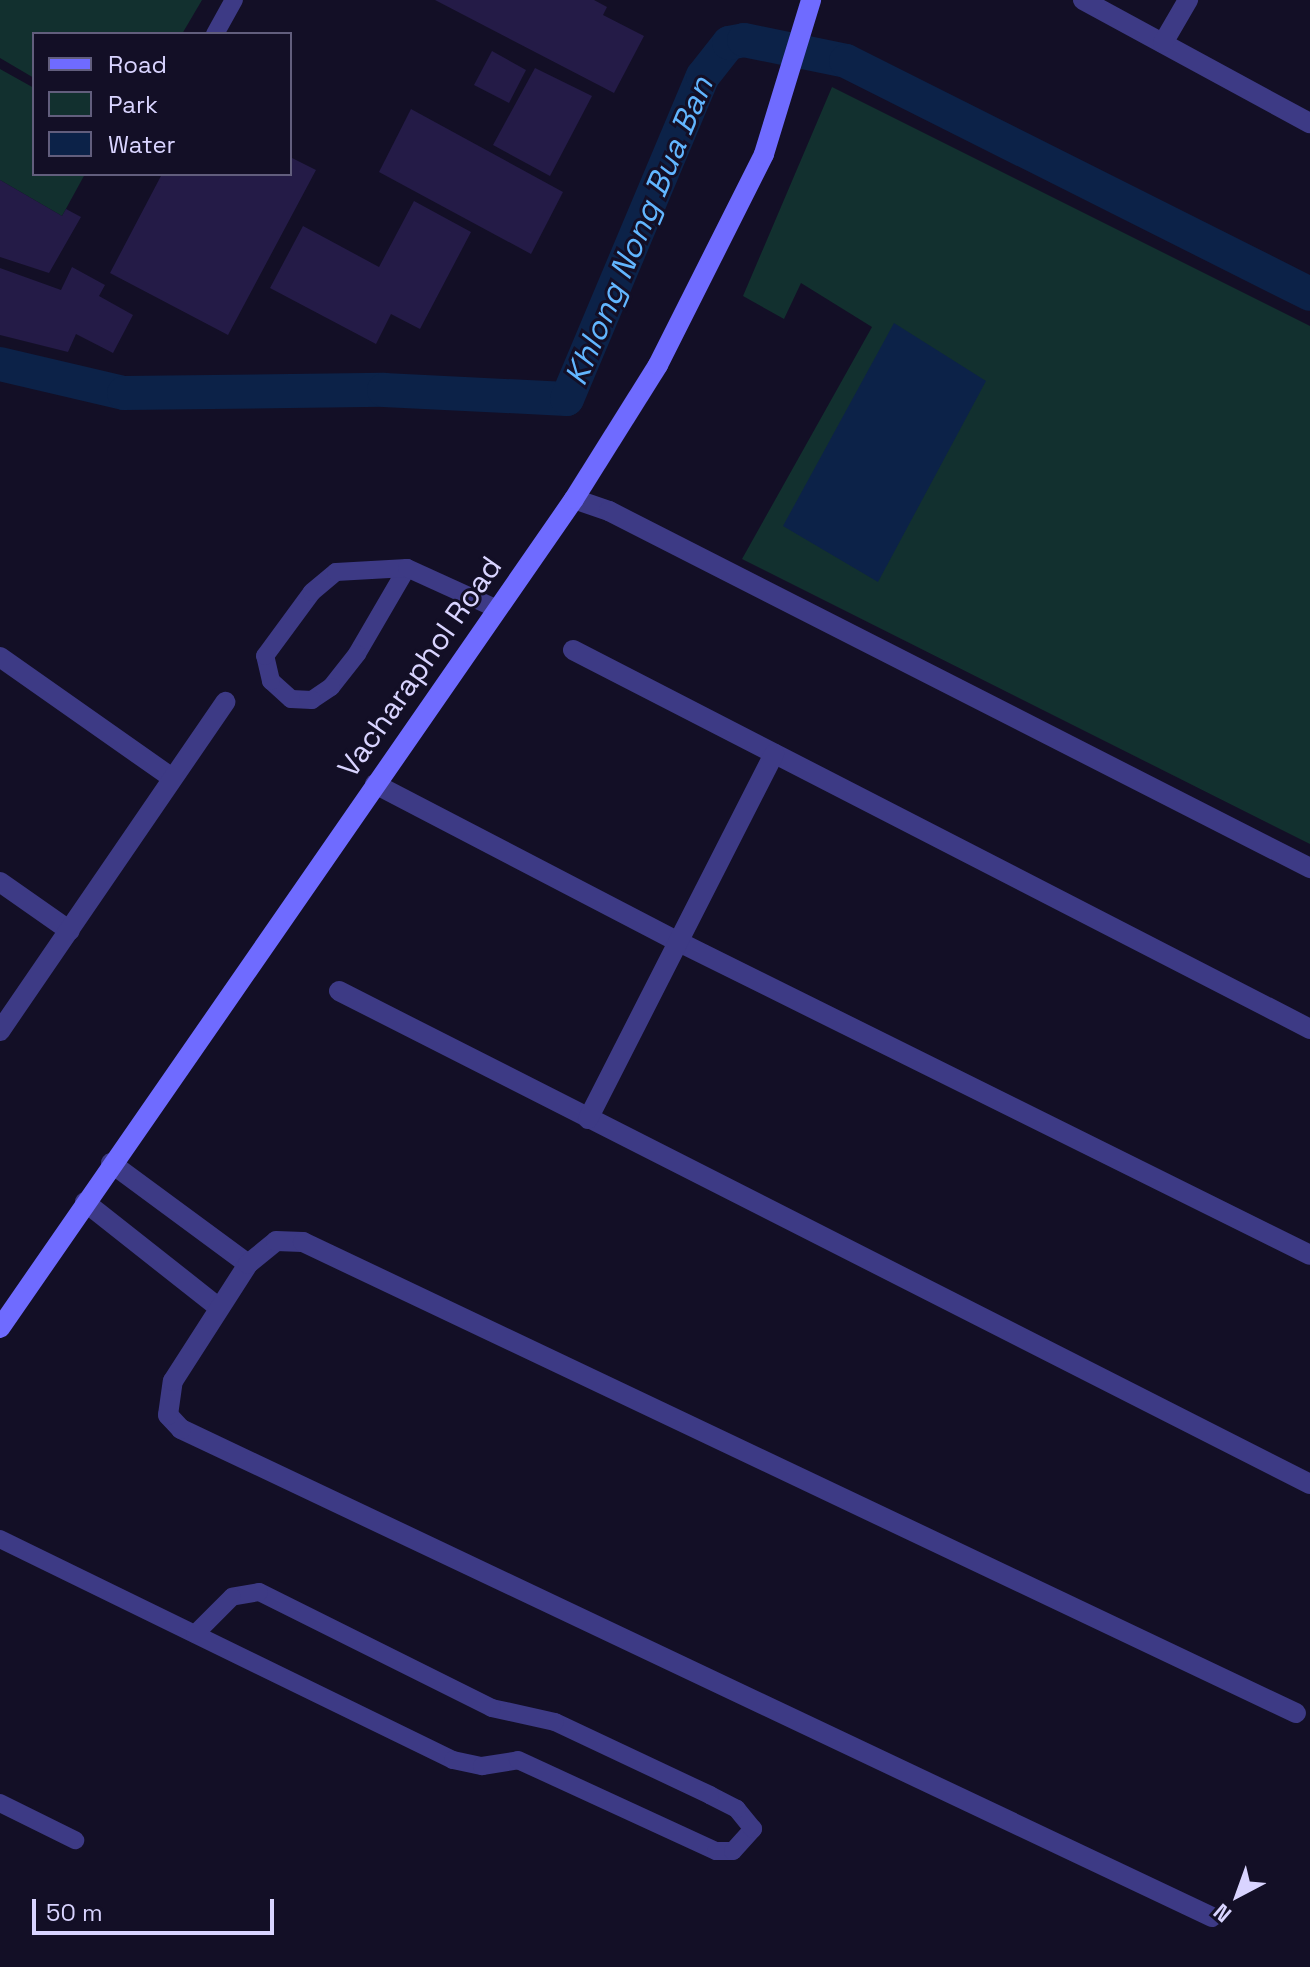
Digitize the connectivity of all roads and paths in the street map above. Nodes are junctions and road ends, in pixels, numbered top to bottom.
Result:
1 (234, 0) edge
2 (811, 0) edge
3 (1083, 0) edge
4 (1188, 0) edge
5 (216, 32) edge
6 (1163, 43) junction
7 (1310, 123) edge
8 (574, 499) junction
9 (407, 568) junction
10 (497, 609) junction
11 (573, 650) dead end
12 (0, 657) edge
13 (225, 702) dead end
14 (774, 754) junction
15 (171, 777) junction
16 (375, 784) junction
17 (1310, 868) edge
18 (0, 882) edge
19 (70, 931) junction
20 (679, 942) junction
21 (339, 991) dead end
22 (1310, 1029) edge
23 (0, 1031) edge
24 (588, 1119) junction
25 (111, 1163) junction
26 (85, 1202) junction
27 (1310, 1255) edge
28 (248, 1264) junction
29 (218, 1307) junction
30 (3, 1317) edge
31 (1310, 1484) edge
32 (0, 1539) edge
33 (195, 1634) junction
34 (1296, 1713) dead end
35 (0, 1803) edge
36 (75, 1840) dead end
37 (1212, 1917) dead end

1 - 5 lane
2 - 8 street, Vacharaphol Road
3 - 6 street
4 - 6 street
6 - 7 street
8 - 10 street, Vacharaphol Road
8 - 17 street
9 - 9 lane
9 - 10 lane
10 - 16 street, Vacharaphol Road
11 - 14 street
12 - 15 street
13 - 15 street
14 - 20 street
14 - 22 street
15 - 19 street
16 - 20 street
16 - 25 street, Vacharaphol Road
18 - 19 street
19 - 23 street
20 - 24 street
20 - 27 street
21 - 24 street
24 - 31 street
25 - 26 street, Vacharaphol Road
25 - 28 street
26 - 29 street
26 - 30 street, Vacharaphol Road
28 - 29 street
28 - 34 street
29 - 37 street
32 - 33 lane
33 - 33 lane
35 - 36 lane

